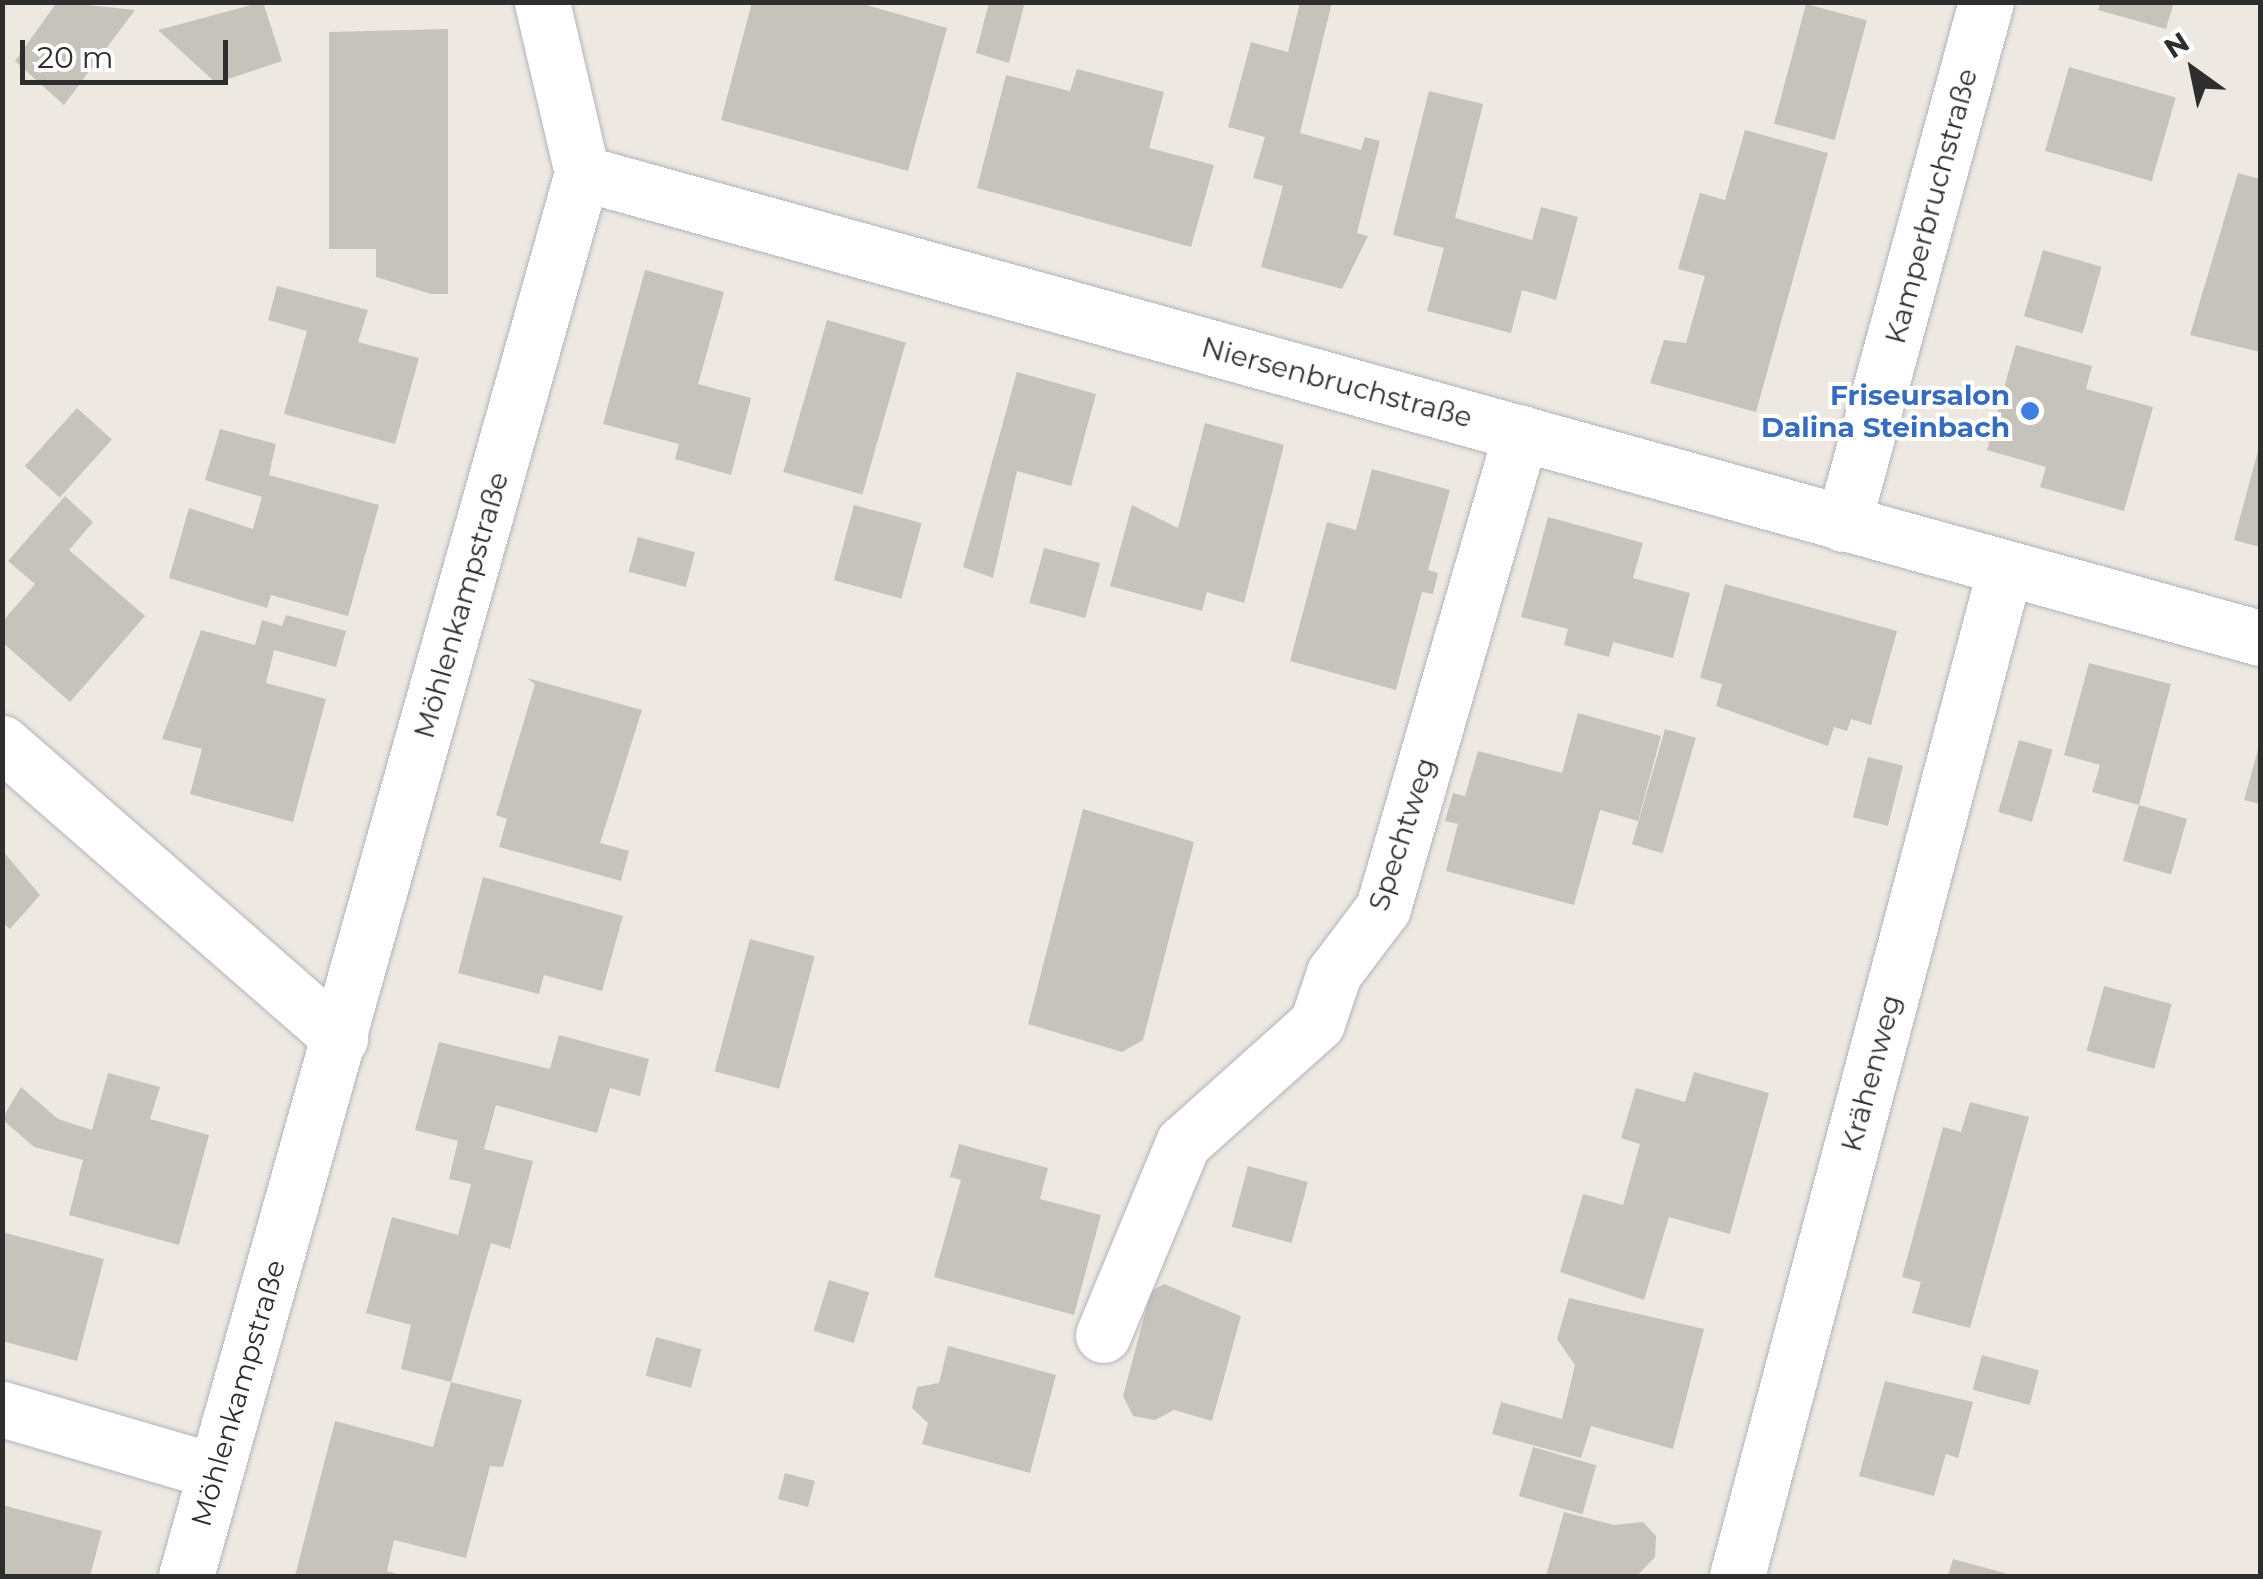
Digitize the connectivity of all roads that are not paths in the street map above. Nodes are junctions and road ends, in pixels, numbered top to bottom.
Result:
1 (542, 2) edge
2 (1986, 2) edge
3 (582, 173) junction
4 (1521, 433) junction
5 (1843, 524) junction
6 (2005, 569) junction
7 (2260, 638) edge
8 (2, 743) edge
9 (340, 1038) junction
10 (1103, 1335) dead end
11 (2, 1409) edge
12 (214, 1471) junction
13 (186, 1576) edge
14 (1736, 1576) edge

1 - 3 street
2 - 5 street, Kamperbruchstraße
3 - 4 street, Niersenbruchstraße
3 - 9 street, Möhlenkampstraße
4 - 5 street, Niersenbruchstraße
4 - 10 street, Spechtweg
5 - 6 street, Niersenbruchstraße
6 - 7 street, Niersenbruchstraße
6 - 14 street, Krähenweg
8 - 9 street
9 - 12 street, Möhlenkampstraße
11 - 12 street
12 - 13 street, Möhlenkampstraße

